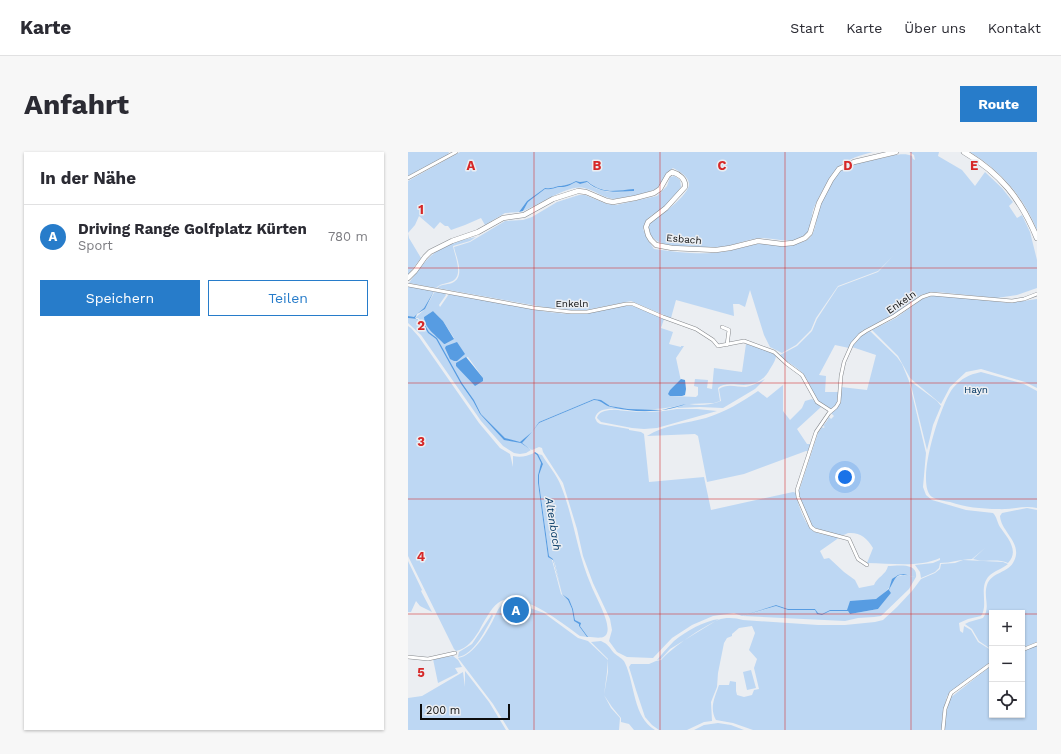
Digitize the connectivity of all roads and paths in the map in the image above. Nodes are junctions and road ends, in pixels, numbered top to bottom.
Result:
1 (896, 152) edge
2 (964, 152) edge
3 (455, 153) edge
4 (408, 178) edge
5 (1037, 238) edge
6 (408, 278) edge
7 (408, 285) edge
8 (1037, 294) edge
9 (722, 327) dead end
10 (727, 345) junction
11 (831, 411) junction
12 (867, 565) dead end
13 (1037, 644) edge
14 (1025, 649) edge
15 (455, 653) dead end
16 (408, 657) edge
17 (989, 664) edge
18 (943, 730) edge

1 - 6 street, Esbach
2 - 5 main road
3 - 4 street
7 - 10 street, Enkeln
8 - 11 street, Enkeln
9 - 10 street
10 - 11 street
11 - 12 street, Enkeln
13 - 14 street
15 - 16 street
17 - 18 street

